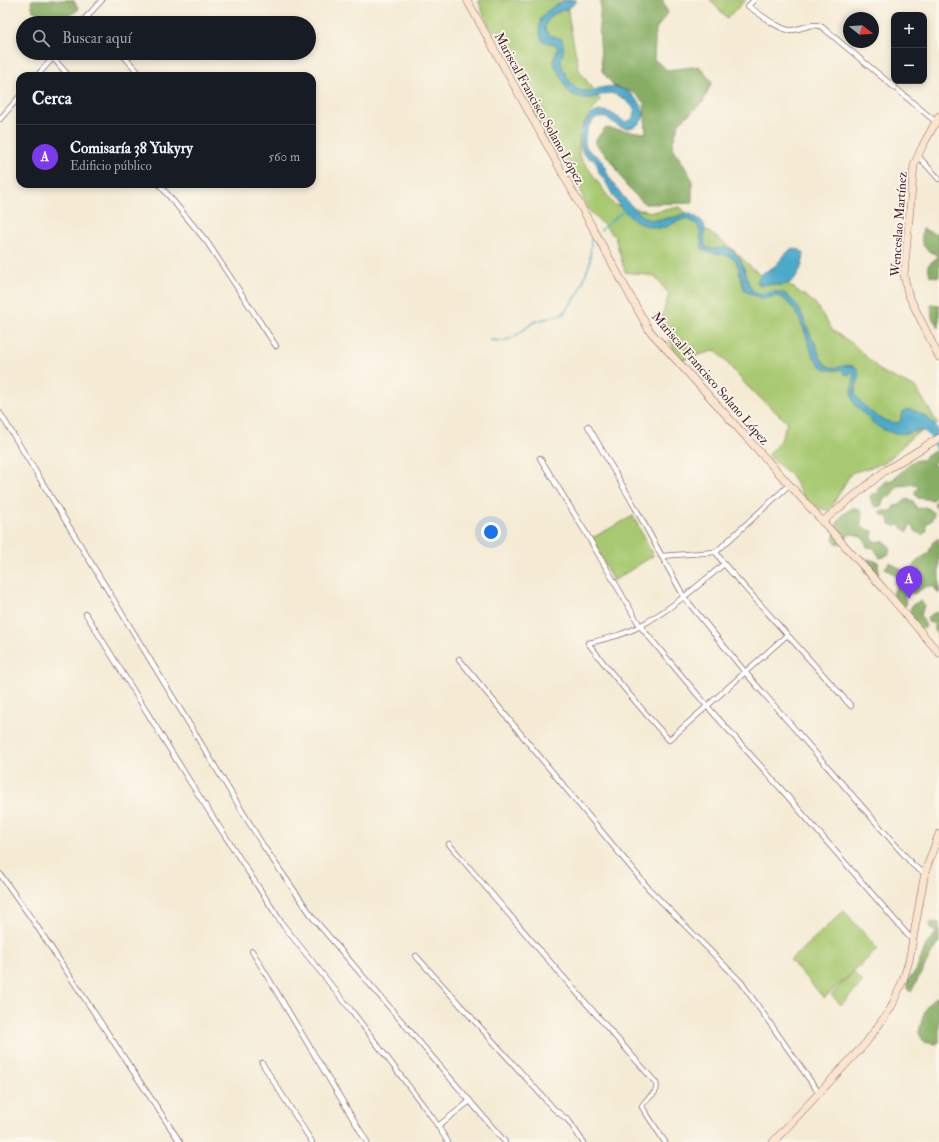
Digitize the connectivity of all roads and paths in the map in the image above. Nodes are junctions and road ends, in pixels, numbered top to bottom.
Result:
1 (102, 0) edge
2 (467, 0) edge
3 (754, 0) edge
4 (87, 16) edge
5 (51, 60) edge
6 (55, 60) edge
7 (127, 60) edge
8 (41, 72) edge
9 (65, 72) edge
10 (138, 72) dead end
11 (16, 101) edge
12 (0, 119) edge
13 (937, 119) edge
14 (918, 156) junction
15 (939, 179) edge
16 (162, 188) edge
17 (276, 346) dead end
18 (939, 357) edge
19 (0, 413) edge
20 (588, 426) dead end
21 (939, 438) edge
22 (540, 458) dead end
23 (789, 485) junction
24 (822, 522) junction
25 (716, 552) junction
26 (661, 556) junction
27 (724, 564) junction
28 (684, 597) junction
29 (86, 614) dead end
30 (640, 626) junction
31 (787, 635) junction
32 (939, 653) edge
33 (459, 659) dead end
34 (746, 672) junction
35 (707, 706) junction
36 (851, 706) dead end
37 (939, 834) edge
38 (448, 844) dead end
39 (925, 872) junction
40 (0, 874) edge
41 (913, 941) junction
42 (252, 951) dead end
43 (416, 956) dead end
44 (262, 1062) dead end
45 (819, 1093) junction
46 (470, 1102) junction
47 (438, 1126) junction
48 (180, 1142) edge
49 (312, 1142) edge
50 (367, 1142) edge
51 (448, 1142) edge
52 (505, 1142) edge
53 (583, 1142) edge
54 (665, 1142) edge
55 (773, 1142) edge

1 - 4 street
2 - 23 main road, Mariscal Francisco Solano López
3 - 13 street
5 - 8 street
6 - 9 street
7 - 10 street
11 - 12 street
13 - 14 main road, Wenceslao Martínez
14 - 15 street
14 - 18 main road, Wenceslao Martínez
16 - 17 street
19 - 46 street
20 - 26 street
21 - 24 main road
22 - 30 street
23 - 24 main road, Mariscal Francisco Solano López
23 - 25 street
24 - 32 main road, Mariscal Francisco Solano López
25 - 26 street
25 - 27 street
26 - 28 street
27 - 28 street
27 - 31 street
28 - 30 street
28 - 34 street
29 - 47 street
30 - 35 street
30 - 35 street
31 - 34 street
31 - 36 street
33 - 45 street
34 - 35 street
34 - 39 street
35 - 41 street
37 - 39 main road
38 - 54 street
39 - 41 main road
40 - 48 street
41 - 45 main road
42 - 50 street
43 - 53 street
44 - 49 street
45 - 55 main road
46 - 47 street
46 - 52 street
47 - 51 street

